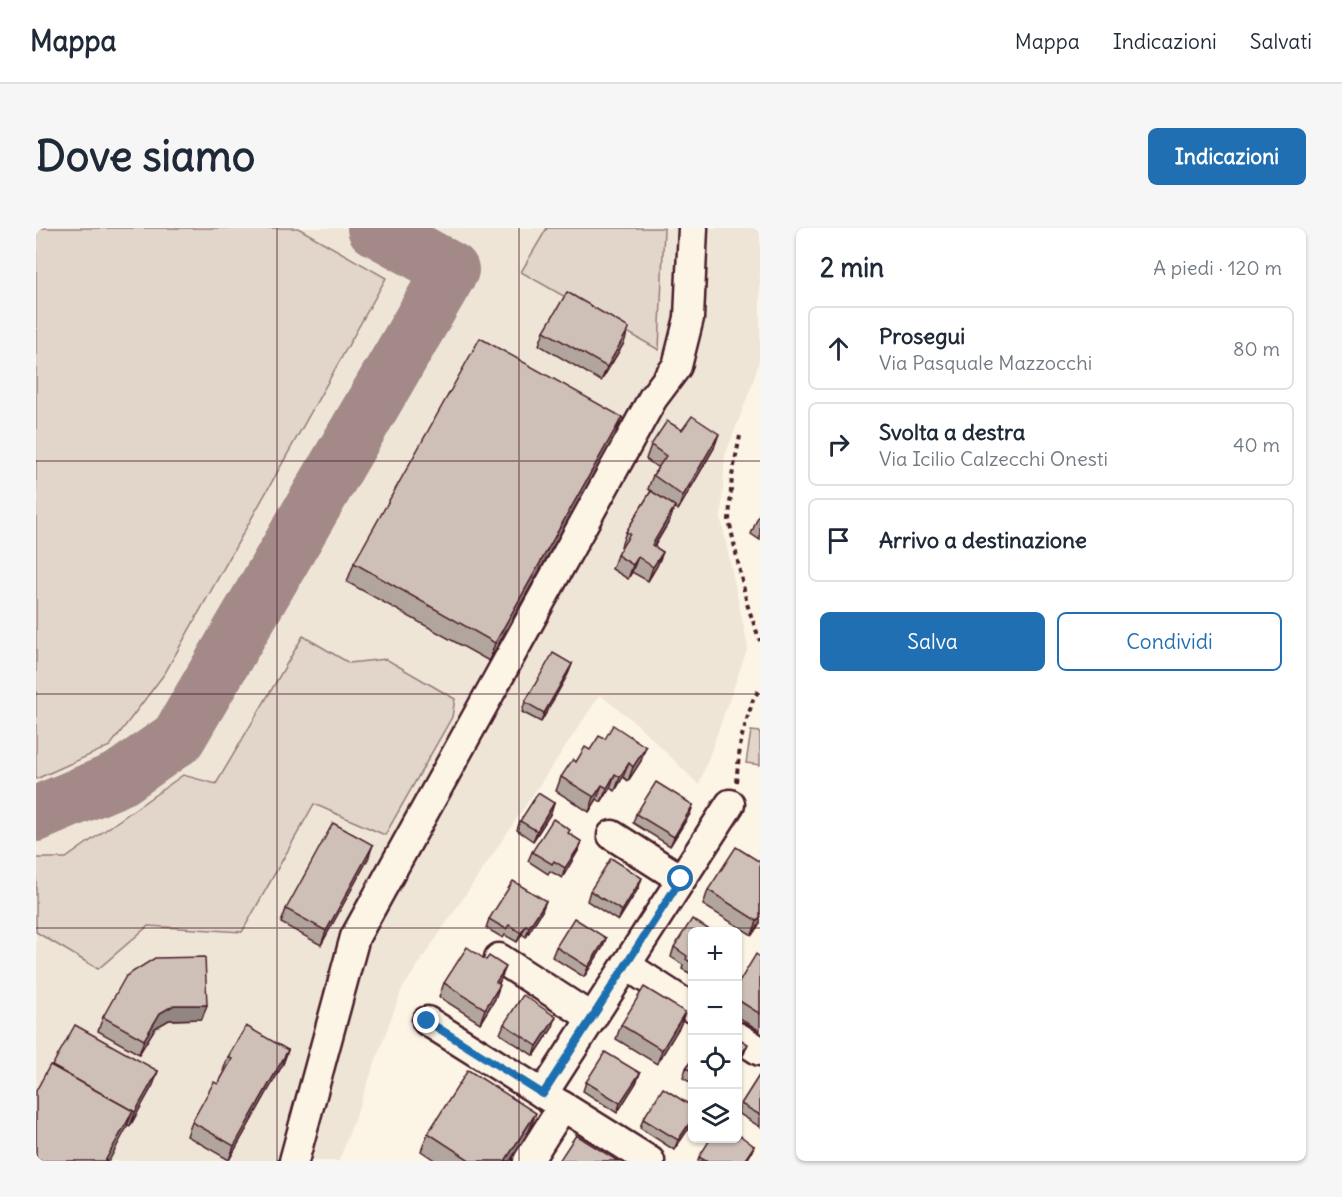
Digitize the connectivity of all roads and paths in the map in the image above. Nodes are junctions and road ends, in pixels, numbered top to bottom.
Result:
1 (693, 228) edge
2 (740, 436) dead end
3 (760, 641) edge
4 (760, 688) edge
5 (730, 804) joint
6 (612, 835) dead end
7 (681, 879) junction
8 (499, 958) dead end
9 (626, 965) junction
10 (688, 1005) edge
11 (592, 1018) junction
12 (427, 1021) dead end
13 (742, 1040) edge
14 (760, 1051) edge
15 (553, 1100) junction
16 (294, 1161) edge
17 (528, 1161) edge
18 (650, 1161) edge

1 - 16 street
2 - 3 path
4 - 5 path
5 - 7 street
6 - 7 street
7 - 9 street
8 - 11 street
9 - 10 street
9 - 11 street
11 - 15 street
12 - 15 street
13 - 14 street
15 - 17 street
15 - 18 street

